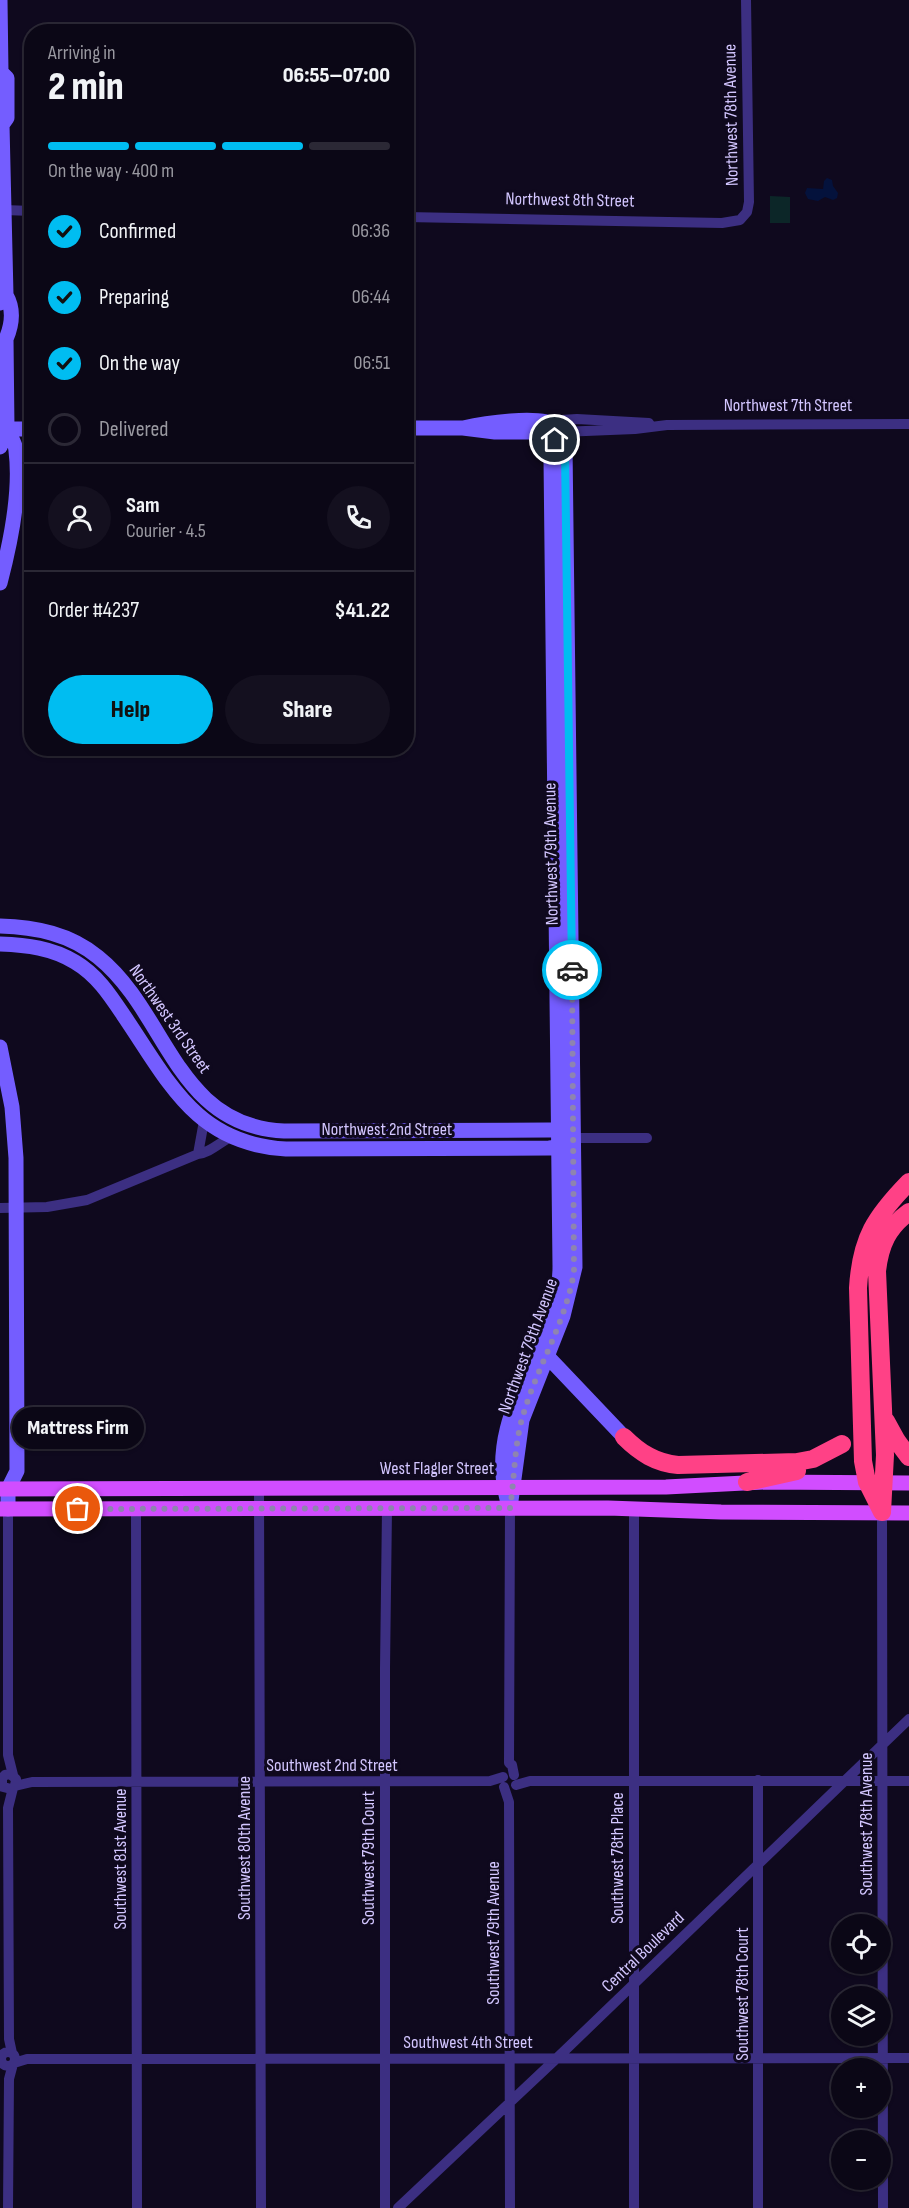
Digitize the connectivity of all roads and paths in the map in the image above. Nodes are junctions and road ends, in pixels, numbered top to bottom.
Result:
1 (0, 0) edge
2 (746, 0) edge
3 (1, 73) edge
4 (1, 123) edge
5 (2, 210) edge
6 (24, 211) edge
7 (414, 217) edge
8 (733, 222) joint
9 (3, 299) edge
10 (0, 312) edge
11 (6, 339) junction
12 (543, 422) junction
13 (909, 424) edge
14 (667, 425) junction
15 (525, 427) junction
16 (414, 428) edge
17 (463, 428) junction
18 (4, 429) edge
19 (24, 429) edge
20 (561, 432) junction
21 (0, 447) edge
22 (551, 459) junction
23 (0, 583) edge
24 (562, 812) junction
25 (0, 927) edge
26 (0, 944) edge
27 (0, 1047) edge
28 (204, 1121) junction
29 (238, 1121) joint
30 (559, 1130) junction
31 (231, 1137) junction
32 (574, 1138) junction
33 (647, 1138) dead end
34 (559, 1147) junction
35 (198, 1154) junction
36 (909, 1182) edge
37 (0, 1208) edge
38 (17, 1208) junction
39 (909, 1212) edge
40 (547, 1356) junction
41 (534, 1370) junction
42 (862, 1395) junction
43 (884, 1416) junction
44 (624, 1437) joint
45 (842, 1444) junction
46 (909, 1457) edge
47 (0, 1474) edge
48 (747, 1482) junction
49 (875, 1482) junction
50 (909, 1483) edge
51 (509, 1487) junction
52 (259, 1488) junction
53 (4, 1489) edge
54 (510, 1508) junction
55 (4, 1509) edge
56 (260, 1509) junction
57 (387, 1509) junction
58 (634, 1509) junction
59 (136, 1510) junction
60 (882, 1512) junction
61 (909, 1513) edge
62 (909, 1719) edge
63 (883, 1743) junction
64 (758, 1780) junction
65 (509, 1781) junction
66 (634, 1781) junction
67 (844, 1781) junction
68 (882, 1781) junction
69 (909, 1781) edge
70 (7, 1782) edge
71 (136, 1782) junction
72 (261, 1782) junction
73 (385, 1782) junction
74 (758, 1864) junction
75 (633, 1983) junction
76 (136, 2058) junction
77 (510, 2058) junction
78 (557, 2058) junction
79 (758, 2058) junction
80 (831, 2058) edge
81 (883, 2058) edge
82 (891, 2058) edge
83 (909, 2058) edge
84 (7, 2059) edge
85 (261, 2059) junction
86 (385, 2059) junction
87 (634, 2059) junction
88 (510, 2102) junction
89 (883, 2118) edge
90 (8, 2208) edge
91 (137, 2208) edge
92 (261, 2208) edge
93 (385, 2208) edge
94 (398, 2208) edge
95 (510, 2208) edge
96 (634, 2208) edge
97 (758, 2208) edge
98 (883, 2208) edge

1 - 3 street
2 - 8 street, Northwest 78th Avenue
3 - 4 street
4 - 5 street
5 - 6 street
5 - 9 street
7 - 8 street, Northwest 8th Street
9 - 11 street
10 - 11 street
11 - 18 street
12 - 14 street, Northwest 7th Street
12 - 15 street, Northwest 7th Street
12 - 20 street
13 - 14 street, Northwest 7th Street
14 - 20 street, Northwest 7th Street
15 - 17 street, Northwest 7th Street
15 - 17 street, Northwest 7th Street
15 - 20 street, Northwest 7th Street
15 - 22 street
16 - 17 street, Northwest 7th Street
18 - 19 street
18 - 21 street
18 - 23 street
20 - 22 street, Northwest 79th Avenue
20 - 24 street, Northwest 79th Avenue
22 - 24 street, Northwest 79th Avenue
24 - 30 street, Northwest 79th Avenue
24 - 32 street, Northwest 79th Avenue
25 - 29 street, Northwest 3rd Street
26 - 28 street, Northwest 3rd Street
27 - 38 street
28 - 31 street, Northwest 2nd Street
28 - 35 street
29 - 30 street, Northwest 2nd Street
30 - 32 street, Northwest 2nd Street
30 - 34 street, Northwest 79th Avenue
31 - 34 street, Northwest 2nd Street
31 - 35 street
32 - 33 street, Northwest 2nd Street
32 - 34 street
32 - 40 street, Northwest 79th Avenue
34 - 41 street, Northwest 79th Avenue
35 - 38 street
36 - 42 highway
37 - 38 street
38 - 53 street
39 - 43 highway
40 - 41 street, Northwest 79th Avenue
40 - 44 street
41 - 51 street, Northwest 79th Avenue
42 - 45 highway
42 - 49 highway
43 - 46 highway
43 - 49 highway
44 - 45 highway
45 - 48 highway
47 - 53 street
48 - 49 main road, West Flagler Street
48 - 51 main road, West Flagler Street
49 - 50 main road, West Flagler Street
49 - 60 highway
51 - 52 main road, West Flagler Street
51 - 54 street, Northwest 79th Avenue
52 - 53 main road, West Flagler Street
52 - 56 street, Southwest 80th Avenue
53 - 55 street
54 - 57 main road
54 - 58 main road
54 - 65 street, Southwest 79th Avenue
55 - 59 main road
55 - 70 street
56 - 57 main road
56 - 59 main road
56 - 72 street, Southwest 80th Avenue
57 - 73 street, Southwest 79th Court
58 - 60 main road
58 - 66 street, Southwest 78th Place
59 - 71 street, Southwest 81st Avenue
60 - 61 main road
60 - 63 street, Southwest 78th Avenue
62 - 63 street, Central Boulevard
63 - 67 street, Central Boulevard
63 - 68 street, Southwest 78th Avenue
64 - 66 street, Southwest 2nd Street
64 - 67 street, Southwest 2nd Street
64 - 74 street, Southwest 78th Court
65 - 66 street, Southwest 2nd Street
65 - 73 street, Southwest 2nd Street
65 - 77 street, Southwest 79th Avenue
66 - 75 street, Southwest 78th Place
67 - 68 street, Southwest 2nd Street
67 - 74 street, Central Boulevard
68 - 69 street, Southwest 2nd Street
68 - 81 street, Southwest 78th Avenue
70 - 71 street, Southwest 2nd Street
70 - 84 street
71 - 72 street, Southwest 2nd Street
71 - 76 street, Southwest 81st Avenue
72 - 73 street, Southwest 2nd Street
72 - 85 street, Southwest 80th Avenue
73 - 86 street, Southwest 79th Court
74 - 75 street, Central Boulevard
74 - 79 street, Southwest 78th Court
75 - 78 street, Central Boulevard
75 - 87 street, Southwest 78th Place
76 - 84 street, Southwest 4th Street
76 - 85 street, Southwest 4th Street
76 - 91 street, Southwest 81st Avenue
77 - 78 street, Southwest 4th Street
77 - 86 street, Southwest 4th Street
77 - 88 street, Southwest 79th Avenue
78 - 87 street, Southwest 4th Street
78 - 88 street, Central Boulevard
79 - 80 street, Southwest 4th Street
79 - 87 street, Southwest 4th Street
79 - 97 street, Southwest 78th Court
82 - 83 street, Southwest 4th Street
84 - 90 street
85 - 86 street, Southwest 4th Street
85 - 92 street, Southwest 80th Avenue
86 - 93 street, Southwest 79th Court
87 - 96 street, Southwest 78th Place
88 - 94 street, Central Boulevard
88 - 95 street, Southwest 79th Avenue
89 - 98 street, Southwest 78th Avenue

